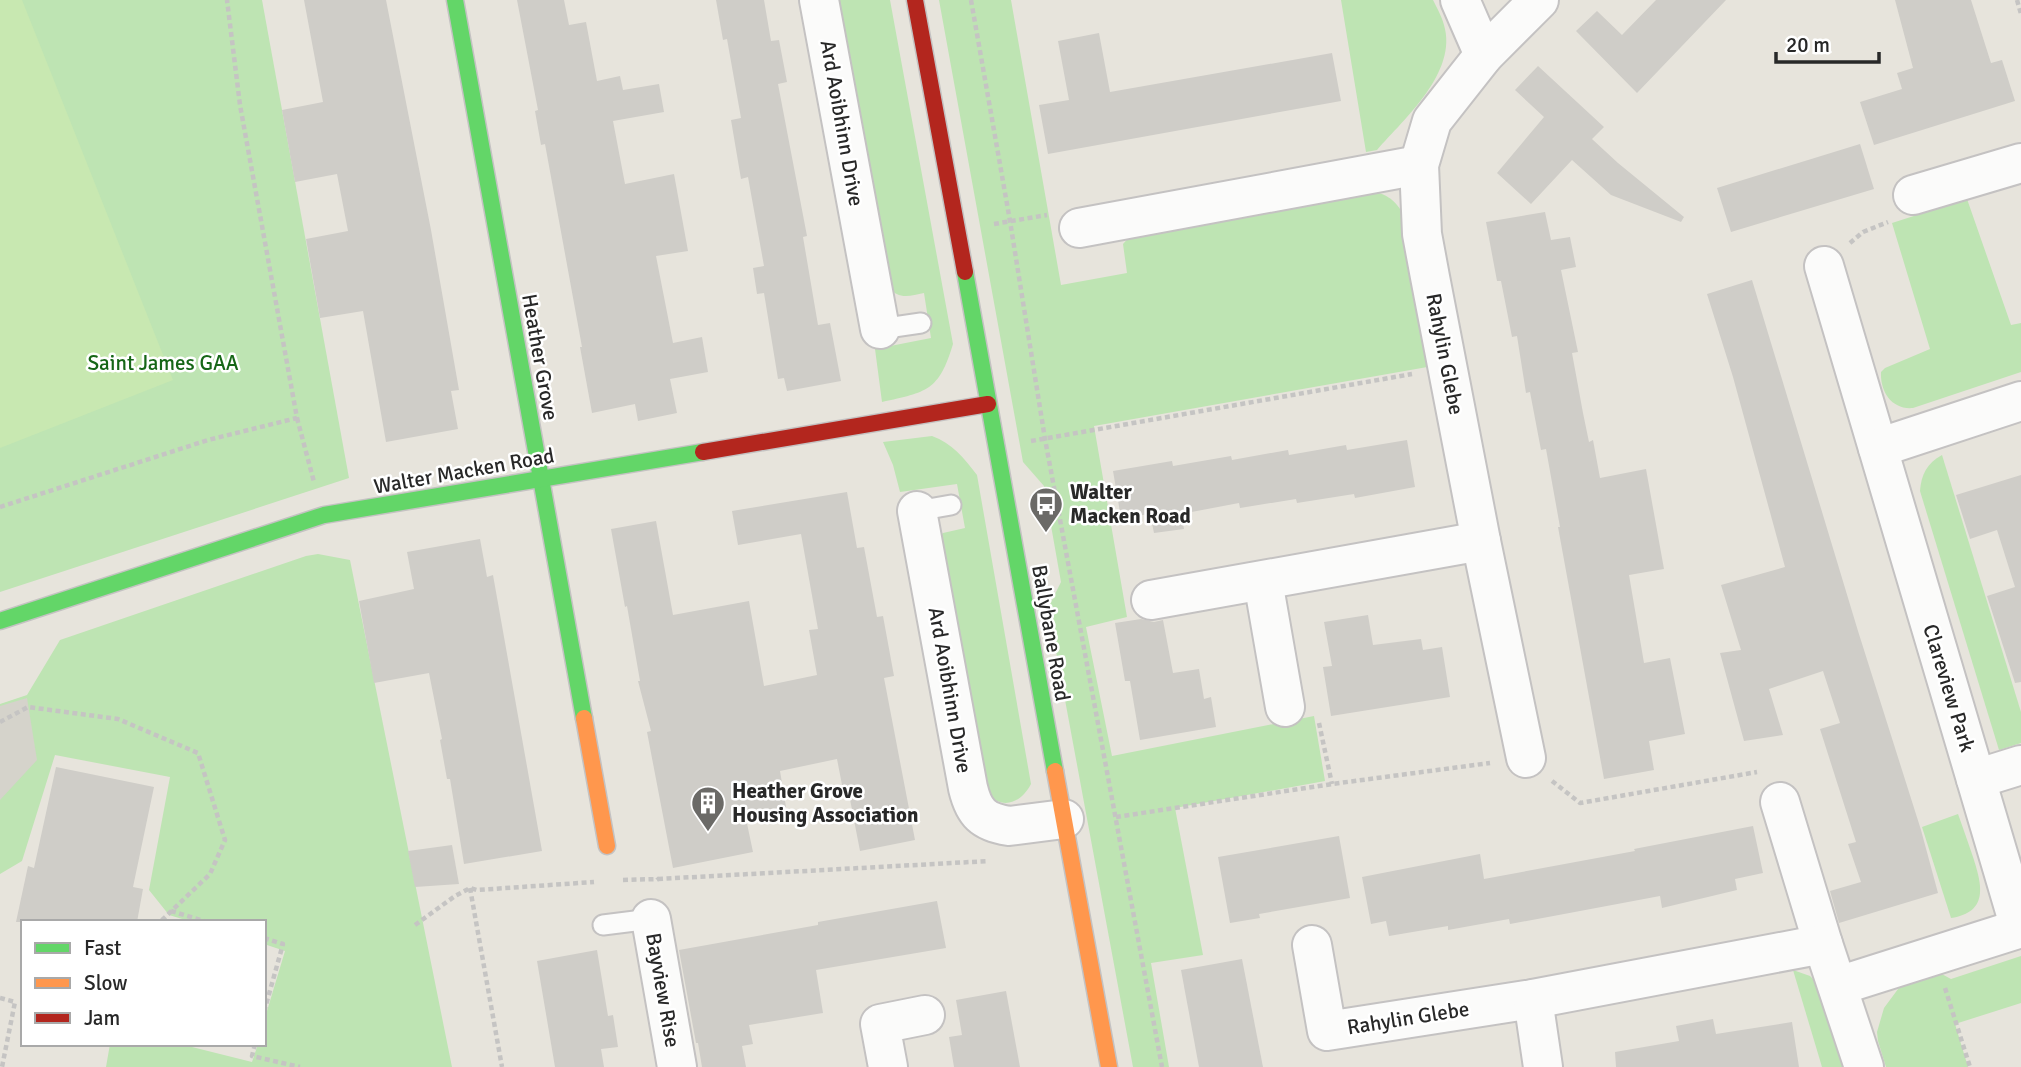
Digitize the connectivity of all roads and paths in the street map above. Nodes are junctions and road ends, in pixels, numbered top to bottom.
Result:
1 (227, 0) edge
2 (455, 0) edge
3 (819, 0) edge
4 (915, 0) edge
5 (971, 0) edge
6 (1460, 0) edge
7 (1539, 0) edge
8 (2017, 0) edge
9 (2021, 14) edge
10 (1484, 55) junction
11 (2021, 163) edge
12 (1419, 165) junction
13 (1913, 195) dead end
14 (1010, 221) junction
15 (1079, 228) joint
16 (958, 229) junction
17 (1824, 266) dead end
18 (921, 323) dead end
19 (880, 329) joint
20 (1447, 368) junction
21 (2021, 401) edge
22 (988, 404) junction
23 (297, 418) junction
24 (1045, 439) junction
25 (996, 447) junction
26 (1878, 449) junction
27 (540, 479) junction
28 (0, 507) edge
29 (934, 508) dead end
30 (324, 515) junction
31 (1481, 541) junction
32 (1263, 581) junction
33 (1151, 600) dead end
34 (0, 621) edge
35 (1285, 707) joint
36 (0, 722) edge
37 (1526, 758) junction
38 (2021, 765) edge
39 (1976, 779) junction
40 (1332, 783) junction
41 (1780, 802) joint
42 (1116, 817) junction
43 (1064, 819) junction
44 (607, 846) joint
45 (999, 860) dead end
46 (658, 879) junction
47 (612, 881) junction
48 (470, 888) junction
49 (171, 911) junction
50 (651, 919) junction
51 (162, 920) edge
52 (200, 920) edge
53 (415, 925) dead end
54 (603, 925) dead end
55 (2021, 928) edge
56 (266, 939) edge
57 (1823, 944) junction
58 (1312, 945) dead end
59 (1935, 956) junction
60 (1838, 986) junction
61 (0, 998) edge
62 (1533, 999) junction
63 (266, 1005) edge
64 (925, 1015) dead end
65 (255, 1046) edge
66 (2, 1067) edge
67 (300, 1067) edge
68 (502, 1067) edge
69 (677, 1067) edge
70 (888, 1067) edge
71 (1109, 1067) edge
72 (1162, 1067) edge
73 (1543, 1067) edge
74 (1864, 1067) edge
75 (1970, 1067) edge

1 - 23 path
2 - 27 street, Heather Grove
3 - 19 street, Ard Aoibhinn Drive
4 - 16 street, Ballybane Road
5 - 14 path, Ballybane Road
6 - 10 street
7 - 10 street, Rahylin Glebe
8 - 9 path
10 - 12 street, Rahylin Glebe
11 - 13 street
12 - 15 street
12 - 20 street, Rahylin Glebe
14 - 15 path
14 - 16 path
14 - 24 path, Ballybane Road
16 - 22 street, Ballybane Road
17 - 26 street, Clareview Park
18 - 19 lane, Ard Aoibhinn Drive
20 - 24 path
20 - 31 street, Rahylin Glebe
21 - 26 street
22 - 25 street, Ballybane Road
22 - 27 street, Walter Macken Road
23 - 28 path
23 - 30 path
24 - 25 path
24 - 42 path, Ballybane Road
25 - 43 street, Ballybane Road
26 - 39 street, Clareview Park
27 - 30 street, Walter Macken Road
27 - 44 street, Heather Grove
29 - 43 street, Ard Aoibhinn Drive
30 - 34 street, Walter Macken Road
31 - 32 street
31 - 37 street, Rahylin Glebe
32 - 33 street
32 - 35 street
35 - 40 path
36 - 49 path
37 - 40 path
37 - 41 path
38 - 39 street
39 - 55 street, Clareview Park
40 - 42 path
41 - 57 street
42 - 72 path, Ballybane Road
43 - 71 street, Ballybane Road
44 - 47 path
45 - 46 path
46 - 47 path
46 - 50 path
47 - 48 path
48 - 53 path
48 - 68 path
49 - 51 path
49 - 52 path
50 - 54 lane, Bayview Rise
50 - 69 street, Bayview Rise
55 - 59 street, Clareview Park
56 - 63 path
57 - 60 street
57 - 62 street, Rahylin Glebe
58 - 62 street, Rahylin Glebe
59 - 60 street, Clareview Park
59 - 75 path
60 - 74 street
61 - 66 path
62 - 73 street
64 - 70 street
65 - 67 path

